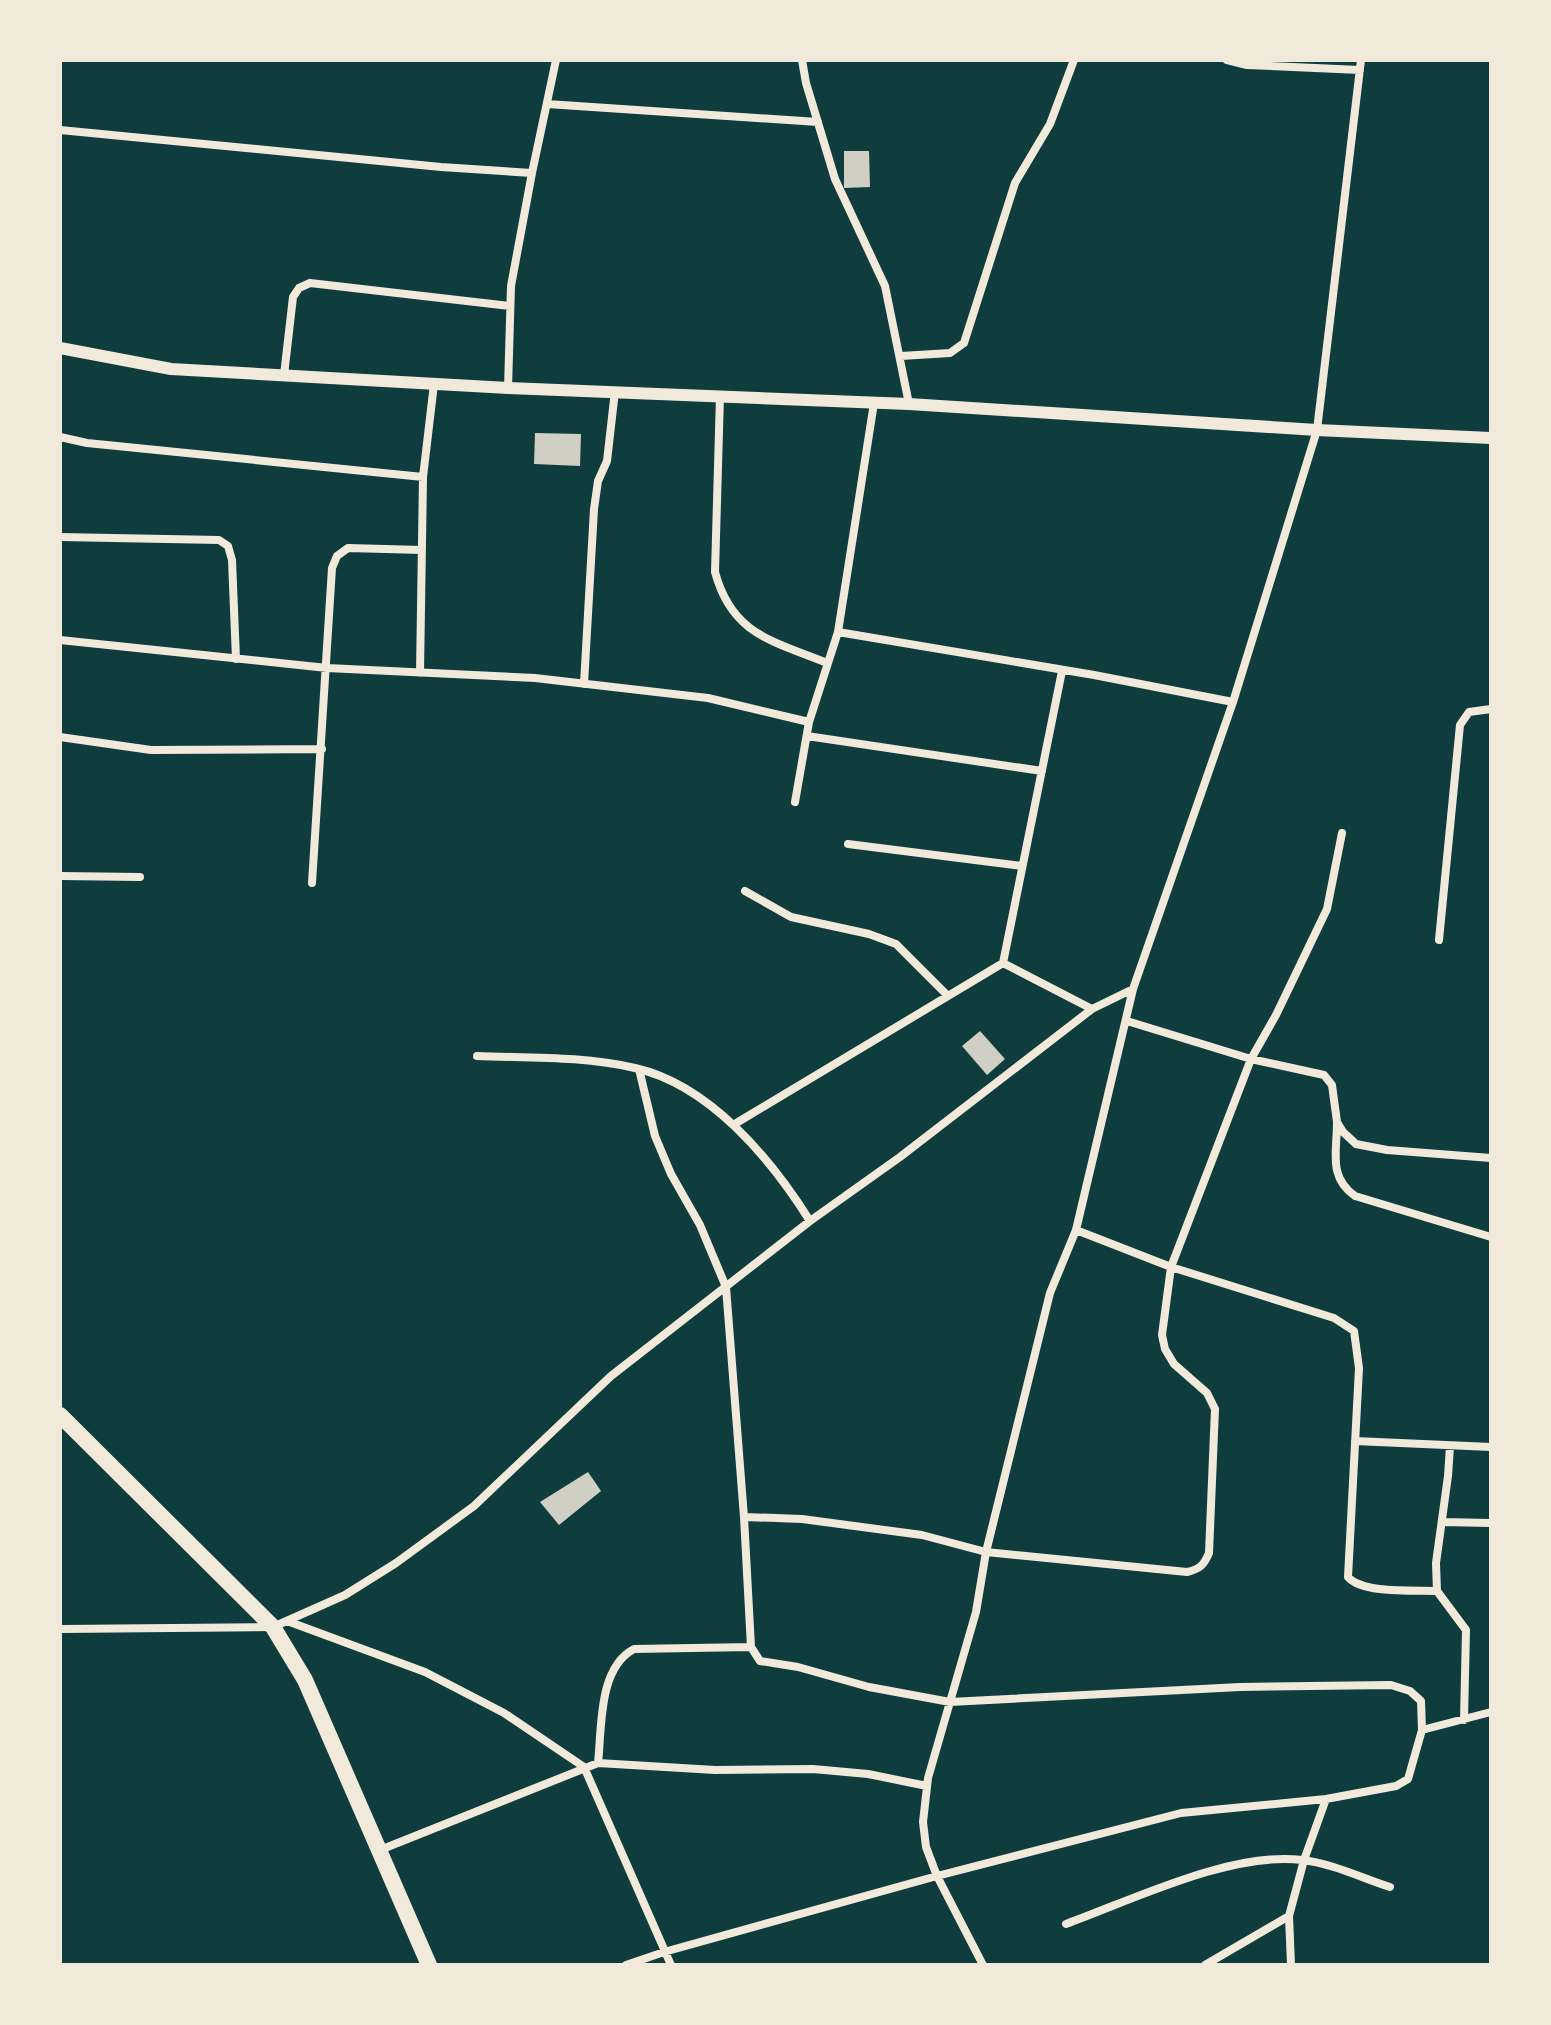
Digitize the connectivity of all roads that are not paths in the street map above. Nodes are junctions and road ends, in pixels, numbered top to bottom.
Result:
1 (556, 60) edge
2 (802, 60) edge
3 (1074, 60) edge
4 (1227, 60) edge
5 (1360, 65) edge
6 (547, 104) junction
7 (818, 122) junction
8 (60, 130) edge
9 (532, 173) junction
10 (510, 306) junction
11 (60, 348) edge
12 (901, 356) junction
13 (284, 375) junction
14 (434, 384) junction
15 (508, 388) junction
16 (615, 391) junction
17 (720, 396) junction
18 (874, 403) junction
19 (909, 404) junction
20 (1317, 430) junction
21 (60, 437) edge
22 (1491, 438) edge
23 (423, 477) junction
24 (60, 537) edge
25 (422, 550) junction
26 (838, 632) junction
27 (60, 640) edge
28 (236, 659) junction
29 (827, 663) junction
30 (327, 668) junction
31 (1062, 671) junction
32 (420, 673) junction
33 (584, 684) junction
34 (1233, 702) junction
35 (1491, 709) edge
36 (809, 722) junction
37 (807, 736) junction
38 (60, 737) edge
39 (322, 749) junction
40 (1042, 771) junction
41 (795, 802) dead end
42 (1342, 833) dead end
43 (848, 844) dead end
44 (1022, 866) junction
45 (60, 876) edge
46 (140, 877) dead end
47 (312, 883) dead end
48 (745, 891) dead end
49 (1439, 940) dead end
50 (1003, 963) junction
51 (1133, 989) junction
52 (948, 996) junction
53 (1092, 1009) junction
54 (1127, 1021) junction
55 (477, 1056) dead end
56 (1251, 1059) junction
57 (639, 1069) junction
58 (1337, 1122) junction
59 (733, 1125) junction
60 (1491, 1158) edge
61 (810, 1221) junction
62 (1076, 1230) junction
63 (1491, 1237) edge
64 (1171, 1267) junction
65 (726, 1287) junction
66 (60, 1415) edge
67 (1355, 1441) junction
68 (1450, 1446) junction
69 (1491, 1447) edge
70 (744, 1517) junction
71 (1442, 1522) junction
72 (1491, 1523) edge
73 (986, 1552) junction
74 (1437, 1591) junction
75 (280, 1624) junction
76 (60, 1629) edge
77 (751, 1647) junction
78 (950, 1702) junction
79 (1491, 1712) edge
80 (1464, 1720) junction
81 (1422, 1730) junction
82 (598, 1763) junction
83 (584, 1767) junction
84 (927, 1786) junction
85 (1326, 1799) junction
86 (379, 1850) junction
87 (1304, 1860) junction
88 (937, 1876) junction
89 (1390, 1887) dead end
90 (1289, 1916) junction
91 (1066, 1924) dead end
92 (664, 1952) junction
93 (429, 1965) edge
94 (626, 1965) edge
95 (671, 1965) edge
96 (983, 1965) edge
97 (1205, 1965) edge
98 (1291, 1965) edge

1 - 6 street
2 - 7 street
3 - 12 street
4 - 5 street
5 - 20 street
6 - 7 street
6 - 9 street
7 - 12 street
8 - 9 street
9 - 10 street
10 - 13 street
10 - 15 street
11 - 13 street
12 - 19 street
13 - 14 street
14 - 15 street
14 - 23 street
15 - 16 street
16 - 17 street
16 - 33 street
17 - 18 street
17 - 29 street
18 - 19 street
18 - 26 street
19 - 20 street
20 - 22 street
20 - 34 street
21 - 23 street
23 - 25 street
24 - 28 street
25 - 30 street
25 - 32 street
26 - 29 street
26 - 31 street
27 - 28 street
28 - 30 street
29 - 36 street
30 - 32 street
30 - 39 street
31 - 34 street
31 - 40 street
32 - 33 street
33 - 36 street
34 - 51 street
35 - 49 street
36 - 37 street
37 - 40 street
37 - 41 street
38 - 39 street
39 - 47 street
40 - 44 street
42 - 56 street
43 - 44 street
44 - 50 street
45 - 46 street
48 - 52 street
50 - 52 street
50 - 53 street
51 - 53 street
51 - 54 street
52 - 59 street
53 - 61 street
54 - 56 street
54 - 62 street
55 - 57 street
56 - 58 street
56 - 64 street
57 - 59 street
57 - 65 street
58 - 60 street
58 - 63 street
59 - 61 street
61 - 65 street
62 - 64 street
62 - 73 street
64 - 67 street
64 - 73 street
65 - 70 street
65 - 75 street
66 - 75 main road
67 - 68 street
67 - 74 street
68 - 69 street
68 - 71 street
70 - 73 street
70 - 77 street
71 - 72 street
71 - 74 street
73 - 78 street
74 - 80 street
75 - 76 street
75 - 83 street
75 - 86 main road
77 - 78 street
77 - 82 street
78 - 81 street
78 - 84 street
79 - 80 street
80 - 81 street
81 - 85 street
82 - 83 street
82 - 84 street
83 - 86 street
83 - 92 street
84 - 88 street
85 - 87 street
85 - 88 street
86 - 93 main road
87 - 89 street
87 - 90 street
87 - 91 street
88 - 92 street
88 - 96 street
90 - 97 street
90 - 98 street
92 - 94 street
92 - 95 street

